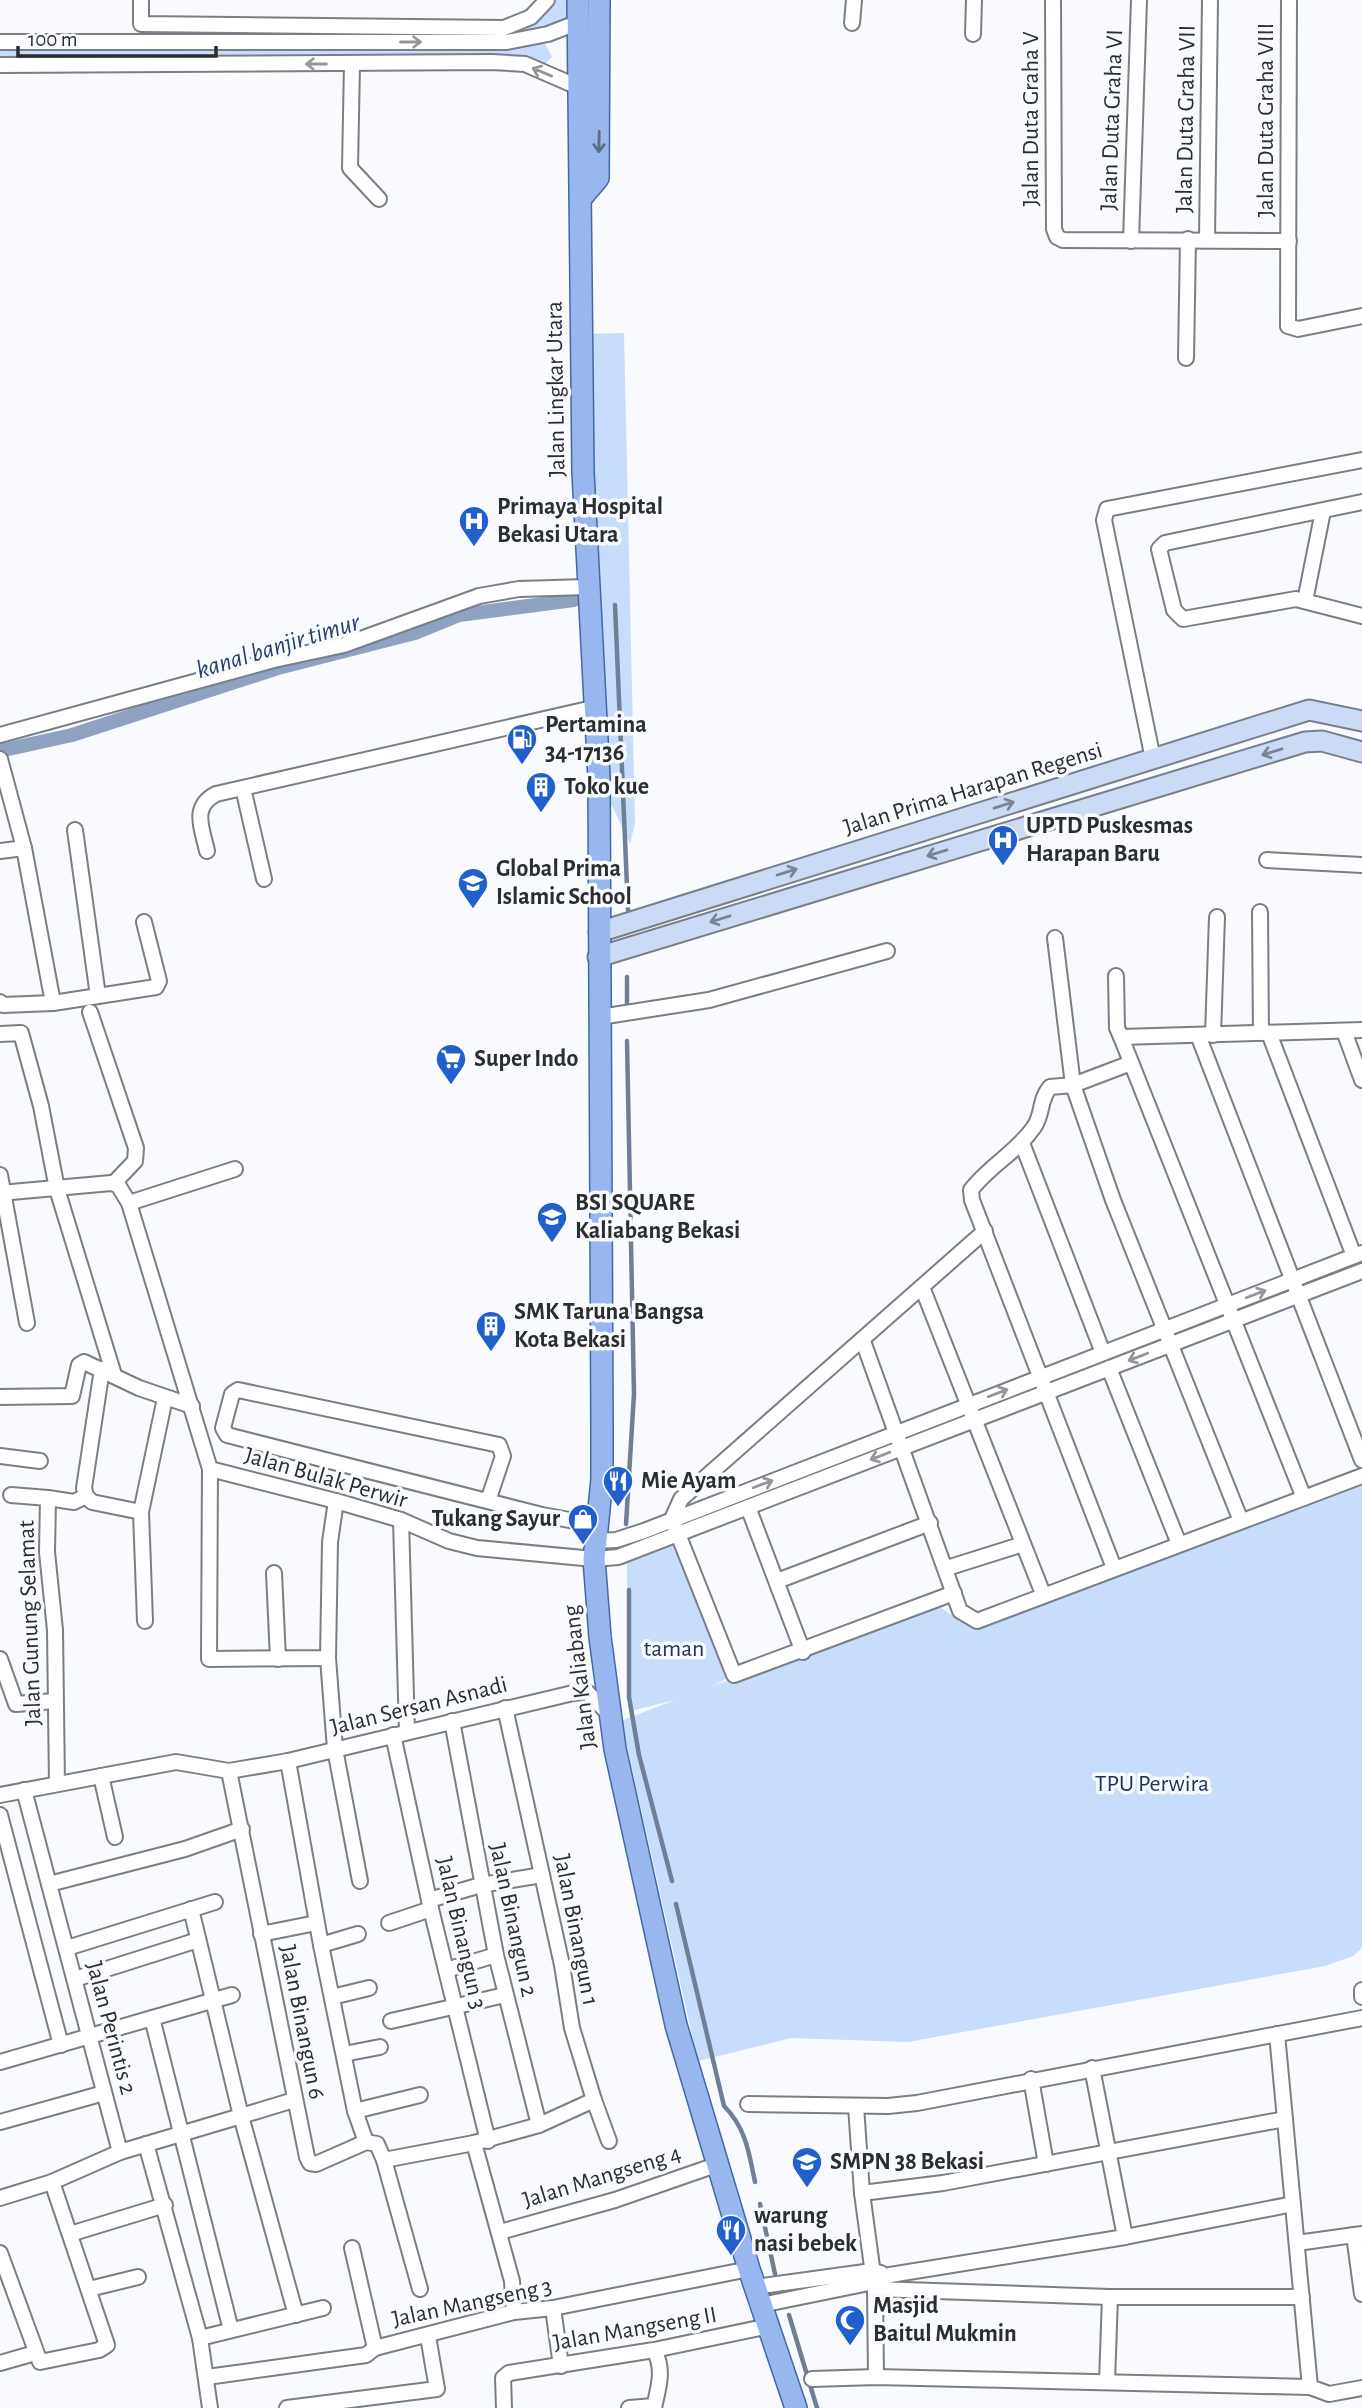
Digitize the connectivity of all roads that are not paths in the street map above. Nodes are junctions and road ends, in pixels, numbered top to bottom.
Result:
1 (141, 0) edge
2 (547, 0) edge
3 (578, 0) edge
4 (599, 0) edge
5 (854, 0) edge
6 (974, 0) edge
7 (1053, 0) edge
8 (1139, 0) edge
9 (1210, 0) edge
10 (1289, 0) edge
11 (579, 22) junction
12 (852, 23) dead end
13 (141, 24) junction
14 (973, 34) dead end
15 (141, 41) junction
16 (0, 42) edge
17 (599, 61) junction
18 (352, 64) junction
19 (0, 65) edge
20 (578, 87) junction
21 (581, 198) junction
22 (379, 199) dead end
23 (1188, 239) junction
24 (1207, 239) junction
25 (1131, 241) junction
26 (1289, 241) junction
27 (1362, 316) edge
28 (1186, 358) dead end
29 (1362, 460) edge
30 (1362, 502) edge
31 (1324, 511) junction
32 (587, 592) junction
33 (1304, 601) junction
34 (1362, 616) edge
35 (597, 707) junction
36 (1362, 721) edge
37 (1316, 726) junction
38 (0, 735) edge
39 (1362, 752) edge
40 (0, 759) edge
41 (1153, 759) junction
42 (243, 788) junction
43 (976, 827) junction
44 (75, 830) dead end
45 (24, 848) junction
46 (207, 851) dead end
47 (0, 852) edge
48 (1267, 859) dead end
49 (1362, 865) edge
50 (264, 880) dead end
51 (1260, 912) dead end
52 (1217, 917) dead end
53 (144, 922) dead end
54 (615, 927) junction
55 (1055, 939) dead end
56 (887, 951) dead end
57 (598, 957) junction
58 (1116, 976) dead end
59 (97, 996) junction
60 (0, 1002) edge
61 (53, 1003) junction
62 (90, 1012) dead end
63 (606, 1016) junction
64 (1362, 1030) edge
65 (1344, 1031) junction
66 (1265, 1033) junction
67 (0, 1034) edge
68 (1198, 1035) junction
69 (1213, 1035) junction
70 (1121, 1037) junction
71 (1131, 1063) junction
72 (1362, 1080) edge
73 (1073, 1085) junction
74 (1022, 1143) junction
75 (235, 1169) dead end
76 (0, 1175) edge
77 (114, 1183) junction
78 (57, 1189) junction
79 (2, 1193) edge
80 (129, 1203) junction
81 (985, 1230) junction
82 (1358, 1254) edge
83 (1361, 1273) edge
84 (1292, 1280) junction
85 (922, 1287) junction
86 (1298, 1295) junction
87 (1226, 1305) junction
88 (1233, 1321) junction
89 (27, 1323) dead end
90 (1167, 1328) junction
91 (863, 1341) junction
92 (1173, 1343) junction
93 (1103, 1353) junction
94 (1109, 1368) junction
95 (108, 1372) junction
96 (1041, 1377) junction
97 (1047, 1392) junction
98 (0, 1397) edge
99 (165, 1398) junction
100 (967, 1405) junction
101 (192, 1406) junction
102 (973, 1420) junction
103 (898, 1432) junction
104 (903, 1447) junction
105 (0, 1455) edge
106 (1362, 1460) edge
107 (40, 1461) dead end
108 (210, 1469) junction
109 (1362, 1476) edge
110 (11, 1495) dead end
111 (86, 1496) junction
112 (48, 1498) junction
113 (1304, 1498) junction
114 (337, 1501) junction
115 (488, 1501) junction
116 (748, 1507) junction
117 (141, 1511) junction
118 (672, 1519) junction
119 (401, 1520) junction
120 (1241, 1521) junction
121 (930, 1523) junction
122 (677, 1534) junction
123 (647, 1538) junction
124 (595, 1542) junction
125 (1023, 1544) junction
126 (1179, 1544) junction
127 (947, 1568) junction
128 (1114, 1568) junction
129 (274, 1573) dead end
130 (777, 1581) junction
131 (954, 1593) junction
132 (1042, 1594) junction
133 (145, 1621) dead end
134 (803, 1652) junction
135 (328, 1658) junction
136 (0, 1659) edge
137 (278, 1659) junction
138 (55, 1701) junction
139 (505, 1709) junction
140 (611, 1715) junction
141 (452, 1721) junction
142 (400, 1734) junction
143 (335, 1749) junction
144 (288, 1761) junction
145 (229, 1772) junction
146 (101, 1776) junction
147 (57, 1784) junction
148 (24, 1790) junction
149 (0, 1795) edge
150 (0, 1815) edge
151 (242, 1829) junction
152 (115, 1837) dead end
153 (542, 1875) junction
154 (360, 1881) dead end
155 (49, 1884) junction
156 (481, 1885) junction
157 (215, 1902) dead end
158 (430, 1905) junction
159 (191, 1909) junction
160 (316, 1923) junction
161 (389, 1923) dead end
162 (261, 1934) junction
163 (358, 1934) dead end
164 (198, 1940) junction
165 (321, 1945) junction
166 (67, 1948) junction
167 (496, 1955) junction
168 (446, 1970) junction
169 (75, 1979) junction
170 (369, 1988) dead end
171 (1362, 1990) edge
172 (232, 1995) dead end
173 (505, 1995) junction
174 (332, 1997) junction
175 (1362, 1997) edge
176 (213, 2001) junction
177 (455, 2008) junction
178 (152, 2018) junction
179 (1362, 2018) edge
180 (391, 2021) dead end
181 (1277, 2034) junction
182 (90, 2036) junction
183 (61, 2045) junction
184 (380, 2047) dead end
185 (344, 2054) junction
186 (0, 2062) edge
187 (1092, 2068) junction
188 (1031, 2079) junction
189 (104, 2093) junction
190 (420, 2095) dead end
191 (293, 2100) junction
192 (594, 2101) junction
193 (748, 2104) dead end
194 (856, 2106) junction
195 (355, 2111) junction
196 (241, 2116) junction
197 (1285, 2119) junction
198 (0, 2122) edge
199 (539, 2125) junction
200 (181, 2134) junction
201 (609, 2141) dead end
202 (366, 2142) junction
203 (481, 2142) junction
204 (146, 2144) junction
205 (120, 2152) junction
206 (1107, 2152) junction
207 (384, 2160) junction
208 (1046, 2164) junction
209 (716, 2165) junction
210 (52, 2182) junction
211 (862, 2193) junction
212 (0, 2198) edge
213 (1293, 2204) junction
214 (165, 2206) junction
215 (500, 2232) junction
216 (70, 2234) junction
217 (1358, 2234) edge
218 (1125, 2237) junction
219 (1297, 2243) junction
220 (352, 2248) dead end
221 (0, 2253) edge
222 (138, 2277) dead end
223 (873, 2281) junction
224 (89, 2289) junction
225 (420, 2289) dead end
226 (770, 2290) junction
227 (1362, 2294) edge
228 (1110, 2297) junction
229 (1302, 2297) junction
230 (323, 2308) dead end
231 (553, 2308) junction
232 (513, 2312) junction
233 (296, 2315) junction
234 (769, 2326) junction
235 (231, 2330) junction
236 (428, 2336) junction
237 (200, 2338) junction
238 (375, 2348) junction
239 (654, 2350) junction
240 (35, 2353) junction
241 (0, 2363) edge
242 (561, 2366) junction
243 (876, 2376) junction
244 (207, 2377) junction
245 (811, 2379) dead end
246 (1107, 2382) junction
247 (1310, 2387) junction
248 (1362, 2388) edge
249 (654, 2407) edge
250 (210, 2408) edge
251 (287, 2408) edge
252 (504, 2408) edge
253 (629, 2408) edge
254 (796, 2408) edge

1 - 13 street
2 - 13 street
3 - 11 main road, Jalan Lingkar Utara
4 - 17 main road
5 - 12 street
6 - 14 street
7 - 25 street, Jalan Duta Graha V
8 - 25 street, Jalan Duta Graha VI
9 - 24 street, Jalan Duta Graha VII
10 - 26 street, Jalan Duta Graha VIII
15 -> 11 street
11 - 17 street
11 - 20 main road, Jalan Lingkar Utara
13 - 15 street
15 - 16 street
17 - 20 street
17 -> 21 main road
18 -> 19 street
20 -> 18 street
18 - 22 street
20 - 21 main road, Jalan Lingkar Utara
21 - 32 main road, Jalan Lingkar Utara
23 - 24 street
23 - 25 street
23 - 28 street
24 - 26 street
26 - 27 street, Jalan Duta Graha VIII
29 - 41 street
30 - 31 street
31 - 33 street
31 - 33 street
32 - 35 main road, Jalan Lingkar Utara
32 - 38 street
33 - 34 street
35 - 42 street
35 - 54 main road, Jalan Lingkar Utara
36 - 37 street, Jalan Prima Harapan Regensi
37 - 39 street, Jalan Prima Harapan Regensi
37 - 41 street, Jalan Prima Harapan Regensi
37 -> 43 street, Jalan Prima Harapan Regensi
40 - 45 street
43 -> 41 street, Jalan Prima Harapan Regensi
42 - 46 street
42 - 50 street
54 -> 43 street, Jalan Prima Harapan Regensi
43 -> 57 street, Jalan Prima Harapan Regensi
44 - 59 street
45 - 47 street
45 - 61 street
48 - 49 street
51 - 66 street
52 - 69 street
53 - 59 street
54 - 57 main road, Jalan Lingkar Utara
55 - 73 street
56 - 63 street
57 - 63 main road, Jalan Kaliabang
58 - 70 street
59 - 61 street
60 - 61 street
62 - 77 street
63 - 124 main road, Jalan Kaliabang
64 - 65 street
65 - 66 street
65 - 72 street
66 - 69 street
66 - 82 street
67 - 78 street
68 - 69 street
68 - 70 street
68 - 84 street
70 - 71 street
71 - 73 street
71 - 87 street
73 - 74 street
73 - 90 street
74 - 81 street
74 - 93 street
75 - 80 street
76 - 79 street
77 - 78 street
77 - 80 street
78 - 79 street
78 - 95 street
79 - 89 street
80 - 101 street
81 - 85 street
81 - 96 street
82 - 84 street
83 - 86 street
84 - 86 street
87 -> 84 street
85 - 91 street
85 - 100 street
86 - 88 street
86 - 106 street
87 - 88 street
87 - 90 street
88 - 92 street
88 - 113 street
90 - 92 street
90 - 93 street
91 - 103 street
91 - 118 street
92 -> 94 street
92 - 120 street
93 - 96 street
94 - 97 street
94 - 126 street
95 - 98 street
95 - 99 street
95 - 111 street
96 - 97 street
100 -> 96 street
97 - 102 street
97 - 128 street
99 - 101 street
99 - 117 street
100 - 102 street
100 - 103 street
101 - 108 street
102 - 104 street
102 - 125 street
103 - 104 street
118 -> 103 street
104 -> 116 street
104 - 121 street
105 - 107 street
108 - 114 street, Jalan Bulak Perwir
108 - 137 street
109 - 113 street
110 - 112 street, Jalan Gunung Selamat
111 - 112 street
111 - 117 street
112 - 138 street, Jalan Gunung Selamat
113 - 120 street
114 - 119 street, Jalan Bulak Perwir
114 - 135 street
115 - 115 street
115 - 124 street
116 - 122 street
116 - 130 street
117 - 133 street
118 - 122 street
118 - 123 street
119 - 124 street, Jalan Bulak Perwir
119 - 142 street, Jalan Binangun 3
120 - 126 street
121 - 127 street
121 - 130 street
122 - 123 street
122 - 134 street
123 - 124 street
123 - 124 street
124 - 140 main road, Jalan Kaliabang
125 - 127 street
125 - 132 street
126 - 128 street
127 - 131 street
128 - 132 street
129 - 137 street
130 - 134 street
131 - 132 street
131 - 134 street
135 - 137 street
135 - 143 street
136 - 138 street
138 - 147 street, Jalan Gunung Selamat
139 - 140 street, Jalan Sersan Asnadi
139 - 141 street, Jalan Sersan Asnadi
139 - 153 street, Jalan Binangun 1
140 - 209 main road, Jalan Kaliabang
141 - 142 street, Jalan Sersan Asnadi
141 - 156 street, Jalan Binangun 2
142 - 143 street, Jalan Sersan Asnadi
142 - 158 street, Jalan Binangun 3
143 - 144 street, Jalan Sersan Asnadi
143 - 154 street
144 - 145 street, Jalan Sersan Asnadi
144 - 160 street
145 - 146 street
145 - 151 street, Jalan Binangun 6
146 - 147 street
146 - 152 street
147 - 148 street
148 - 149 street
148 - 155 street, Jalan Perintis 2
150 - 183 street
151 - 155 street
151 - 162 street, Jalan Binangun 6
153 - 156 street
153 - 192 street, Jalan Binangun 1
155 - 166 street, Jalan Perintis 2
156 - 158 street
156 - 167 street, Jalan Binangun 2
157 - 159 street
158 - 161 street
158 - 168 street, Jalan Binangun 3
159 - 164 street
159 - 166 street
160 - 162 street
160 - 165 street
162 - 191 street, Jalan Binangun 6
163 - 165 street
164 - 169 street
164 - 176 street
165 - 174 street
166 - 169 street, Jalan Perintis 2
167 - 168 street
167 - 173 street, Jalan Binangun 2
168 - 177 street, Jalan Binangun 3
169 - 182 street, Jalan Perintis 2
170 - 174 street
171 - 175 street
172 - 176 street
173 - 177 street
173 - 199 street, Jalan Binangun 2
174 - 185 street
176 - 178 street
176 - 196 street
177 - 180 street
177 - 203 street, Jalan Binangun 3
178 - 182 street
178 - 200 street
179 - 181 street
181 - 187 street
181 - 197 street
182 - 183 street
182 - 189 street, Jalan Perintis 2
183 - 186 street
184 - 185 street
185 - 195 street
187 - 188 street
187 - 206 street
188 - 194 street
188 - 208 street
189 - 198 street
189 - 205 street, Jalan Perintis 2
190 - 195 street
191 - 196 street
191 - 202 street, Jalan Binangun 6
192 - 199 street
192 - 201 street, Jalan Binangun 1
193 - 194 street
194 - 211 street
195 - 202 street
196 - 200 street
196 - 233 street
197 - 206 street
197 - 213 street
199 - 203 street
200 - 204 street
200 - 235 street
202 - 207 street
203 - 207 street
203 - 215 street, Jalan Binangun 3
204 - 205 street
204 - 214 street
205 - 210 street
206 - 208 street
206 - 218 street
207 - 225 street
208 - 211 street
209 - 215 street, Jalan Mangseng 4
209 - 226 main road, Jalan Kaliabang
210 - 212 street
210 - 216 street
211 - 223 street
213 - 218 street
213 - 219 street
214 - 216 street
214 - 237 street
215 - 232 street, Jalan Binangun 3
216 - 224 street
217 - 219 street
217 - 227 street
218 - 223 street
219 - 229 street
220 - 238 street
221 - 240 street
222 - 224 street
223 - 226 street, Jalan Mangseng 3
223 - 228 street
223 - 243 street
224 - 240 street
226 - 231 street, Jalan Mangseng 3
226 - 234 main road, Jalan Kaliabang
228 - 229 street
228 - 246 street
229 - 247 street
230 - 233 street
231 - 232 street, Jalan Mangseng 3
231 - 242 street
232 - 236 street, Jalan Mangseng 3
233 - 235 street
234 - 239 street, Jalan Mangseng II
234 - 254 main road, Jalan Kaliabang
235 - 237 street
236 - 238 street, Jalan Mangseng 3
236 - 251 street
237 - 244 street
238 - 244 street, Jalan Mangseng 3
239 - 242 street, Jalan Mangseng II
239 - 249 street
240 - 241 street
242 - 252 street, Jalan Mangseng II
243 - 245 street
243 - 246 street
244 - 250 street
246 - 247 street
247 - 248 street
249 - 253 street

